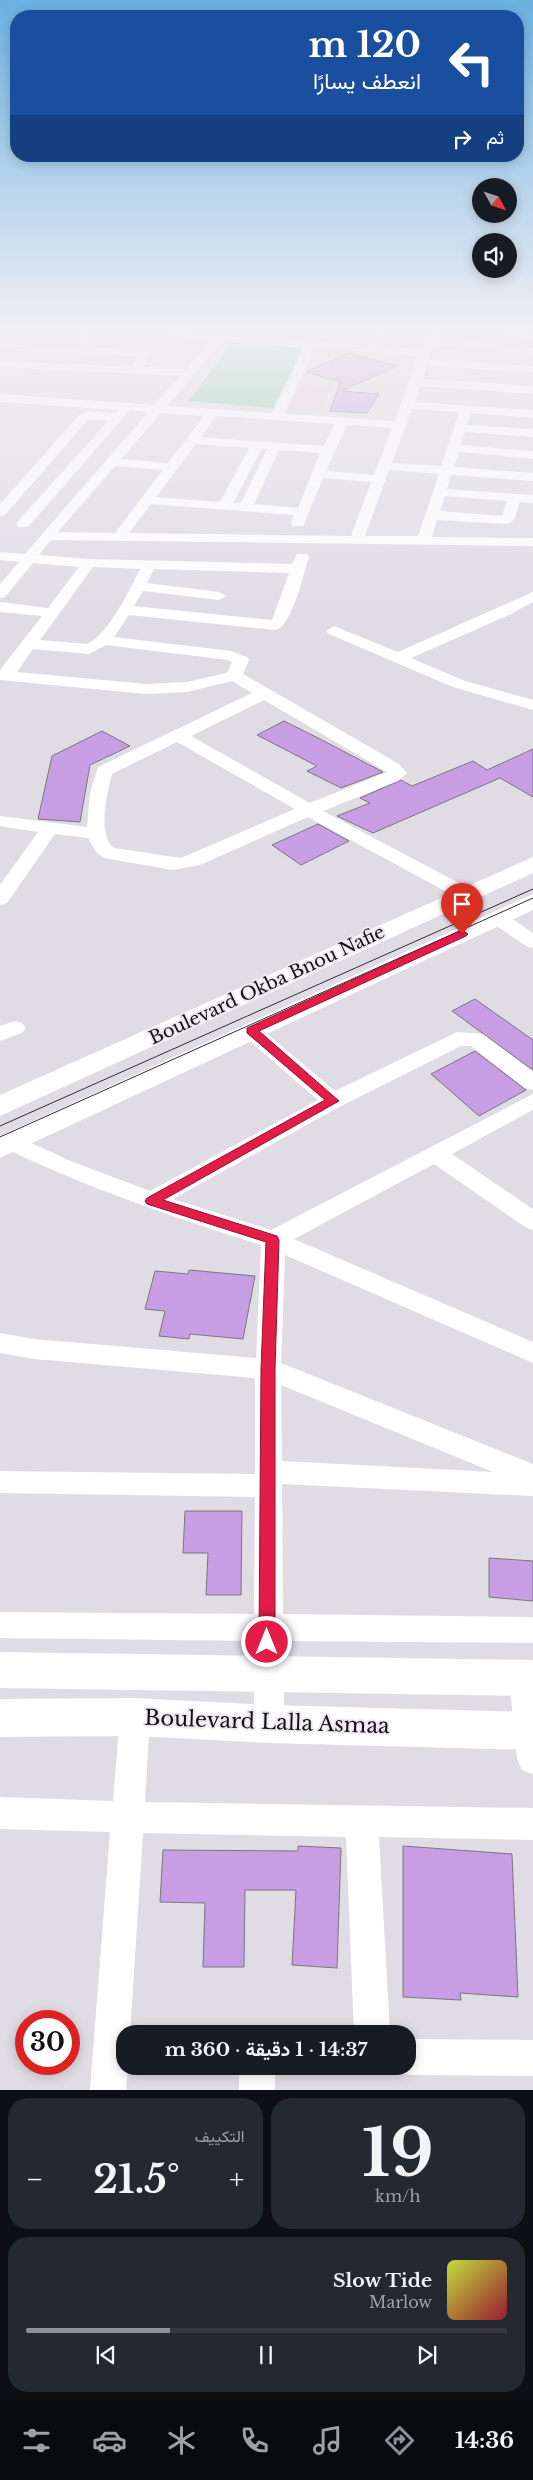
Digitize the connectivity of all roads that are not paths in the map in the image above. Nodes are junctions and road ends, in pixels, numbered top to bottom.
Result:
1 (399, 425) edge
2 (76, 426) edge
3 (111, 426) edge
4 (144, 426) edge
5 (203, 426) edge
6 (341, 426) edge
7 (460, 428) joint
8 (533, 434) edge
9 (192, 440) junction
10 (257, 446) junction
11 (274, 447) junction
12 (454, 448) junction
13 (328, 450) junction
14 (533, 455) edge
15 (112, 462) junction
16 (171, 467) junction
17 (447, 470) junction
18 (381, 472) junction
19 (318, 474) junction
20 (533, 477) edge
21 (439, 492) junction
22 (515, 498) junction
23 (533, 499) edge
24 (147, 500) junction
25 (224, 506) junction
26 (246, 507) junction
27 (0, 512) edge
28 (302, 512) junction
29 (431, 515) junction
30 (23, 524) dead end
31 (47, 536) junction
32 (119, 537) junction
33 (183, 538) junction
34 (299, 540) junction
35 (356, 540) junction
36 (423, 542) junction
37 (533, 542) edge
38 (0, 556) edge
39 (28, 559) junction
40 (89, 563) junction
41 (150, 563) junction
42 (174, 564) junction
43 (235, 566) junction
44 (299, 568) junction
45 (137, 586) junction
46 (0, 594) edge
47 (218, 596) junction
48 (533, 596) edge
49 (0, 607) edge
50 (124, 610) junction
51 (53, 613) junction
52 (206, 620) junction
53 (334, 631) dead end
54 (103, 640) junction
55 (31, 644) junction
56 (398, 658) junction
57 (3, 675) edge
58 (234, 676) junction
59 (264, 694) junction
60 (533, 705) edge
61 (177, 735) junction
62 (309, 810) junction
63 (0, 821) edge
64 (50, 828) junction
65 (96, 834) junction
66 (533, 864) edge
67 (0, 866) edge
68 (19, 869) junction
69 (465, 894) junction
70 (0, 899) edge
71 (533, 901) edge
72 (498, 918) junction
73 (533, 942) edge
74 (251, 1031) junction
75 (533, 1083) edge
76 (333, 1101) junction
77 (533, 1101) edge
78 (0, 1106) edge
79 (6, 1146) edge
80 (436, 1154) junction
81 (151, 1201) junction
82 (533, 1221) edge
83 (273, 1240) junction
84 (0, 1343) edge
85 (533, 1354) edge
86 (268, 1369) junction
87 (533, 1476) edge
88 (268, 1479) junction
89 (0, 1482) edge
90 (533, 1485) edge
91 (0, 1625) edge
92 (267, 1626) junction
93 (533, 1630) edge
94 (0, 1670) edge
95 (267, 1673) junction
96 (529, 1678) edge
97 (135, 1717) junction
98 (0, 1718) edge
99 (268, 1724) junction
100 (532, 1741) edge
101 (0, 1813) edge
102 (128, 1817) junction
103 (362, 1821) junction
104 (533, 1824) edge
105 (119, 2025) edge
106 (372, 2025) edge
107 (416, 2057) edge
108 (533, 2058) edge
109 (116, 2062) edge
110 (257, 2075) edge
111 (108, 2090) edge
112 (257, 2090) edge

1 - 18 street
2 - 27 street
3 - 30 street
4 - 15 street
5 - 9 street
6 - 13 street
7 - 8 street
7 - 12 street
9 - 10 street
9 - 16 street
10 - 11 street
10 - 25 street
11 - 13 street
11 - 26 street
12 - 14 street
12 - 17 street
13 - 19 street
15 - 16 street
15 - 31 street
16 - 24 street
17 - 18 street
17 - 20 street
17 - 21 street
18 - 19 street
18 - 35 street
19 - 28 street
21 - 22 street
21 - 29 street
22 - 23 street
22 - 29 street
24 - 25 street
24 - 32 street
25 - 26 street
26 - 28 street
28 - 34 street
29 - 36 street
31 - 32 street
31 - 39 street
32 - 33 street
33 - 34 street
33 - 42 street
34 - 35 street
34 - 44 street
35 - 36 street
36 - 37 street
38 - 39 street
39 - 40 street
39 - 46 street
40 - 41 street
40 - 51 street
41 - 42 street
41 - 45 street
42 - 43 street
43 - 44 street
43 - 47 street
44 - 52 street
45 - 47 street
45 - 50 street
47 - 52 street
48 - 56 street
49 - 51 street
50 - 52 street
50 - 54 street
51 - 55 street
53 - 56 street
54 - 55 street
54 - 58 street
55 - 57 street
56 - 60 street
57 - 58 street
58 - 59 street
59 - 61 street
59 - 62 street
61 - 62 street
61 - 65 street
62 - 65 street
62 - 69 street
63 - 64 street
64 - 65 street
64 - 68 street
66 - 69 main road, Boulevard Okba Bnou Nafie
67 - 68 street
68 - 70 street
69 - 78 main road, Boulevard Okba Bnou Nafie
71 - 72 main road, Boulevard Okba Bnou Nafie
72 - 73 street
72 - 74 main road, Boulevard Okba Bnou Nafie
74 - 76 street
74 - 79 main road, Boulevard Okba Bnou Nafie
75 - 76 street
76 - 81 street
77 - 80 street
79 - 81 street
80 - 82 street
80 - 83 street
81 - 83 street
83 - 85 street
83 - 86 street
84 - 86 street
86 - 87 street
86 - 88 street
88 - 89 street
88 - 90 street
88 - 92 street
91 - 92 street
92 - 93 street
92 - 95 street
94 - 95 main road
95 - 96 main road
95 - 99 street
96 - 100 street
97 - 98 main road, Boulevard Lalla Asmaa
97 - 99 main road, Boulevard Lalla Asmaa
97 - 102 street
99 - 100 main road, Boulevard Lalla Asmaa
101 - 102 street
102 - 103 street
102 - 105 street
103 - 104 street
103 - 106 street
107 - 108 street
109 - 111 street
110 - 112 street

